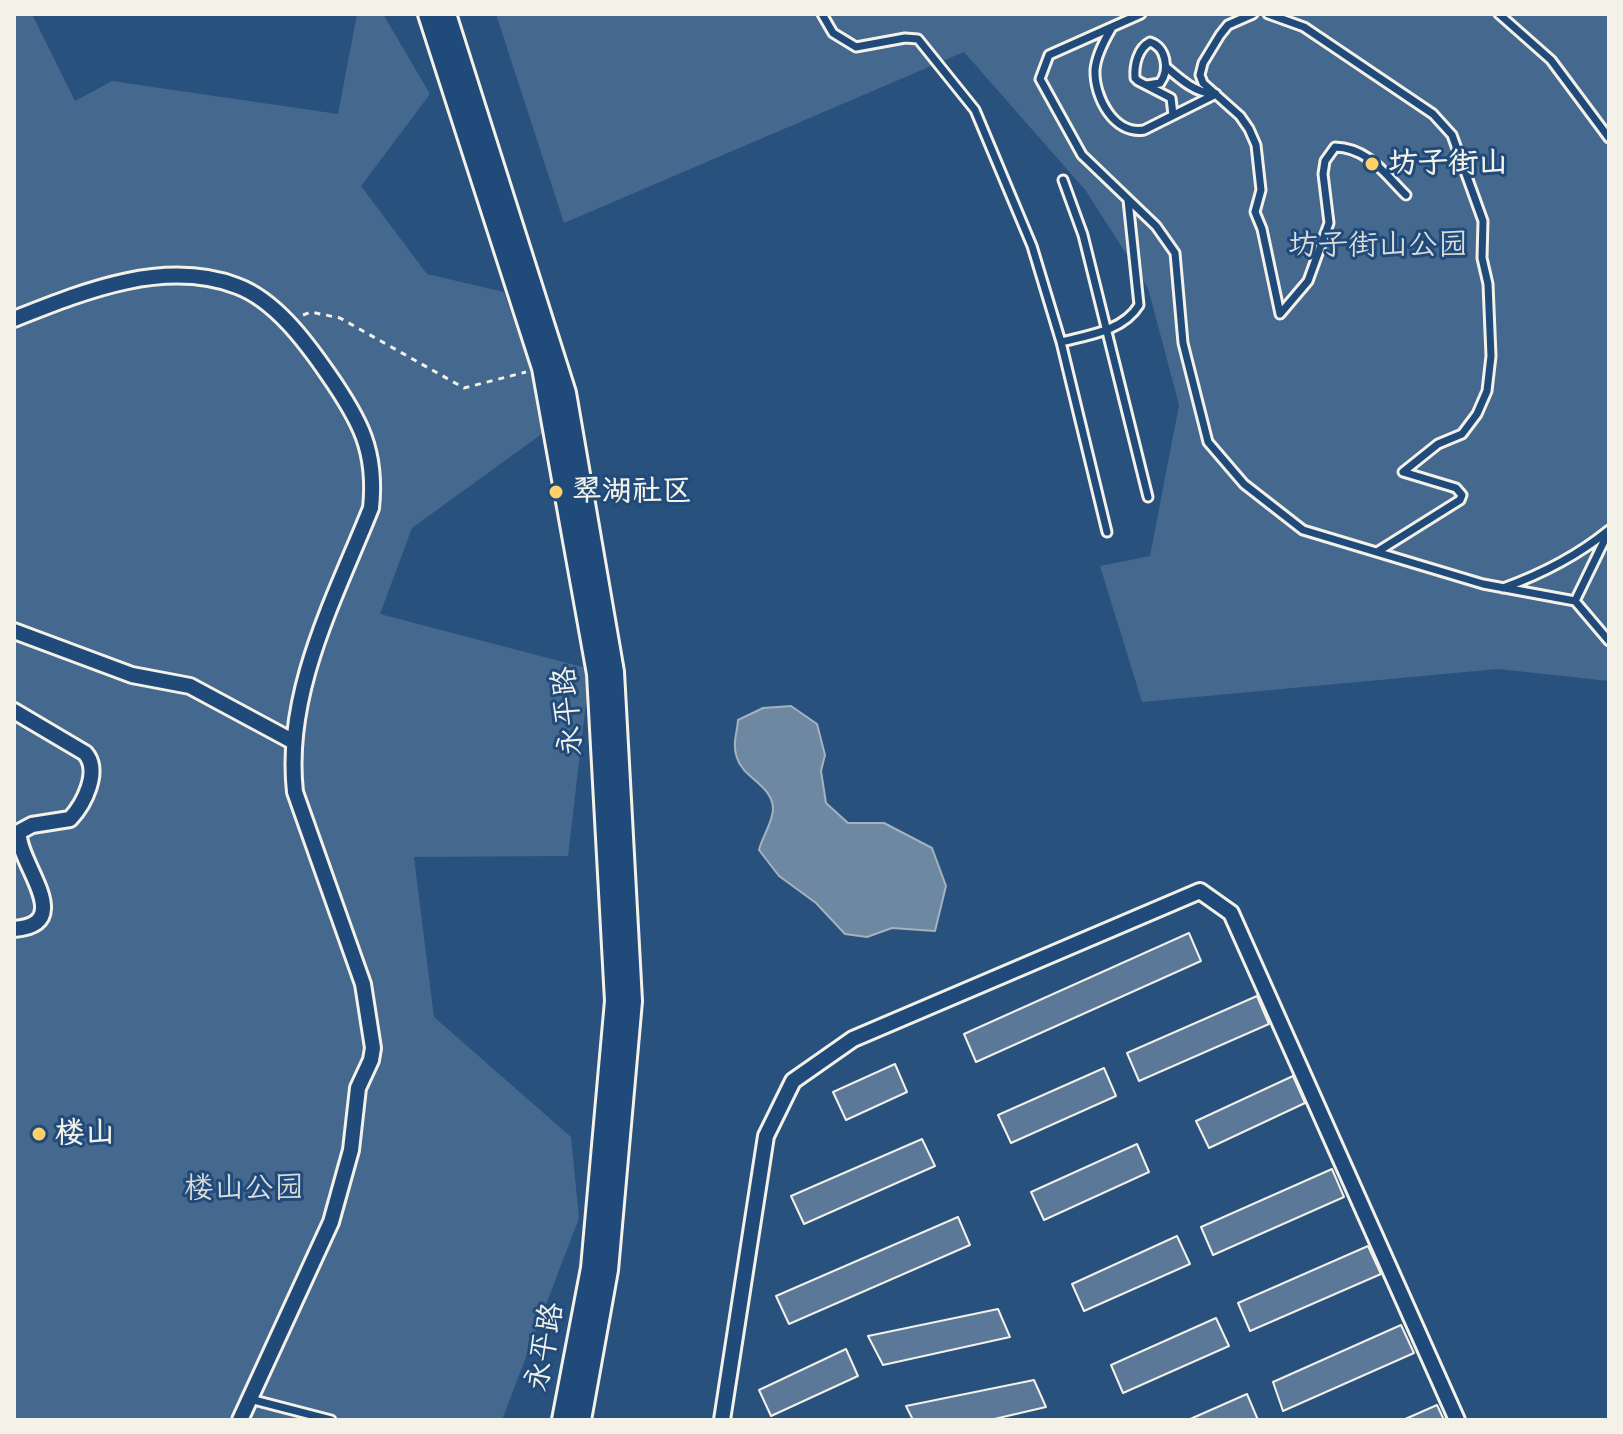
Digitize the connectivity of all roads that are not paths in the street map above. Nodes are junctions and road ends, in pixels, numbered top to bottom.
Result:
1 (822, 14) edge
2 (1141, 14) edge
3 (1253, 14) edge
4 (1268, 14) edge
5 (1499, 14) edge
6 (440, 16) edge
7 (1112, 27) junction
8 (1166, 66) junction
9 (1147, 85) junction
10 (1216, 94) junction
11 (1173, 115) junction
12 (1609, 138) edge
13 (1063, 180) dead end
14 (1406, 195) dead end
15 (1128, 200) junction
16 (14, 319) edge
17 (1107, 331) junction
18 (1061, 342) junction
19 (1148, 497) dead end
20 (1609, 530) edge
21 (1107, 532) dead end
22 (1377, 552) junction
23 (1502, 588) junction
24 (1575, 601) junction
25 (14, 631) edge
26 (1609, 641) edge
27 (14, 711) edge
28 (294, 742) junction
29 (14, 929) edge
30 (250, 1399) junction
31 (240, 1420) edge
32 (331, 1420) edge
33 (563, 1420) edge
34 (580, 1420) edge
35 (722, 1420) edge
36 (1457, 1420) edge

1 - 18 lane
2 - 7 lane
3 - 10 lane
4 - 22 lane
5 - 12 lane
6 - 33 main road, 永平路
6 - 34 main road, 永平路
7 - 11 lane
7 - 15 lane
8 - 9 lane
8 - 9 lane
8 - 10 lane
9 - 11 lane
10 - 11 lane
10 - 14 lane
13 - 17 lane
15 - 17 lane
15 - 22 lane
16 - 28 street
17 - 18 lane
17 - 19 lane
18 - 21 lane
20 - 23 lane
20 - 24 lane
22 - 23 lane
23 - 24 lane
24 - 26 lane
25 - 28 street
27 - 29 street
28 - 30 street
30 - 31 street
30 - 32 lane
35 - 36 street

